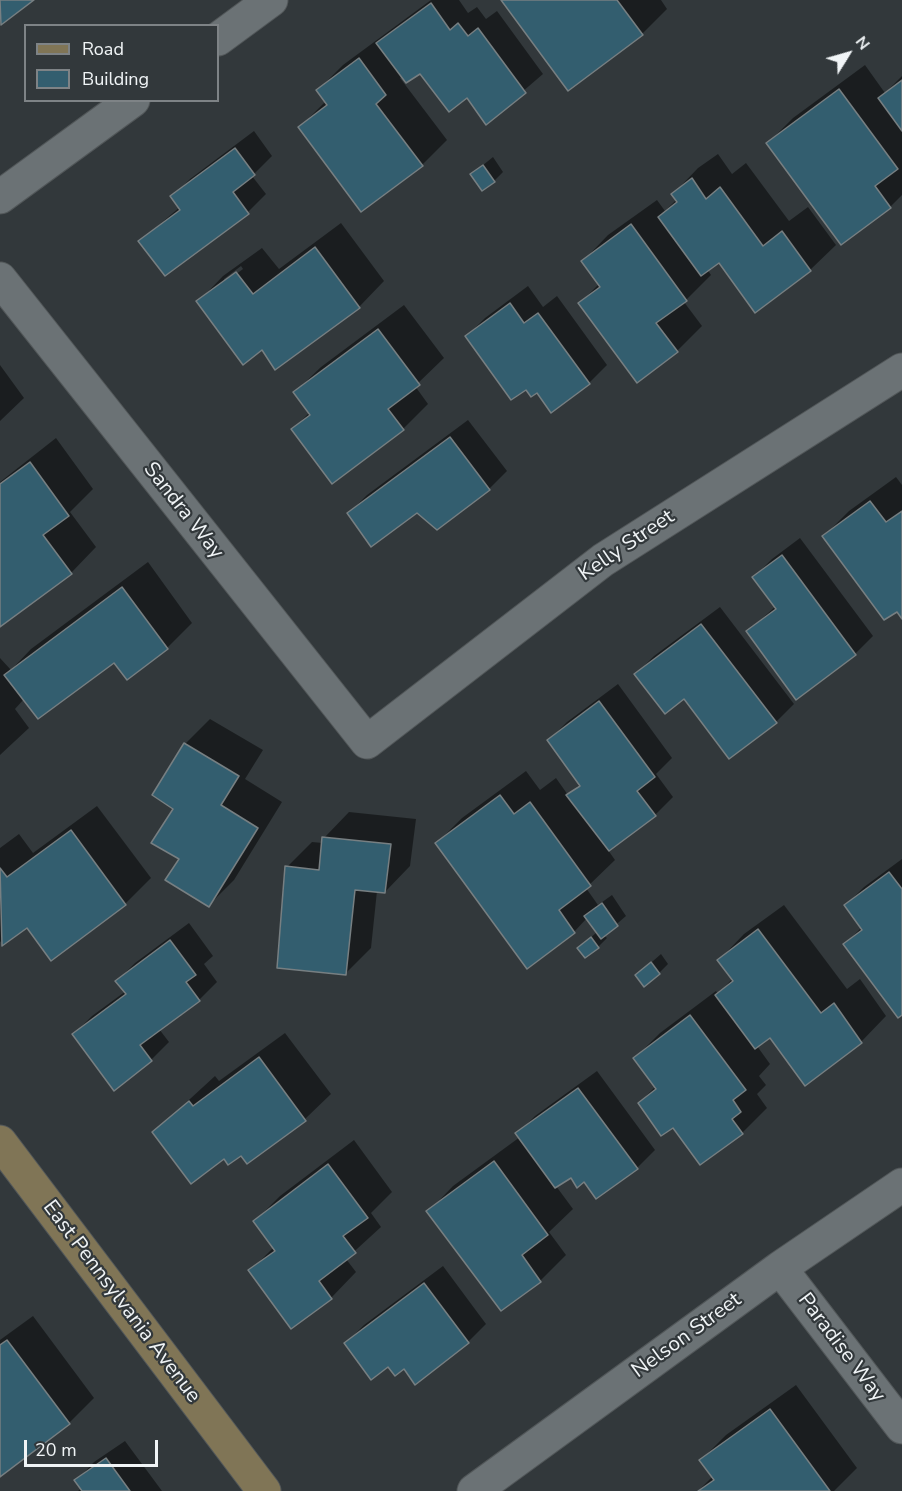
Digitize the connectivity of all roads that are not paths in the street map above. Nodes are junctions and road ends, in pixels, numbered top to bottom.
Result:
1 (271, 0) edge
2 (219, 38) edge
3 (130, 102) edge
4 (0, 197) edge
5 (0, 279) edge
6 (902, 370) edge
7 (367, 742) joint
8 (0, 1142) edge
9 (902, 1185) edge
10 (780, 1268) junction
11 (902, 1427) edge
12 (264, 1491) edge
13 (474, 1491) edge

1 - 2 street
3 - 4 street
5 - 7 street, Sandra Way
6 - 7 street, Kelly Street
8 - 12 street, East Pennsylvania Avenue
9 - 10 street, Nelson Street
10 - 11 street, Paradise Way
10 - 13 street, Nelson Street

